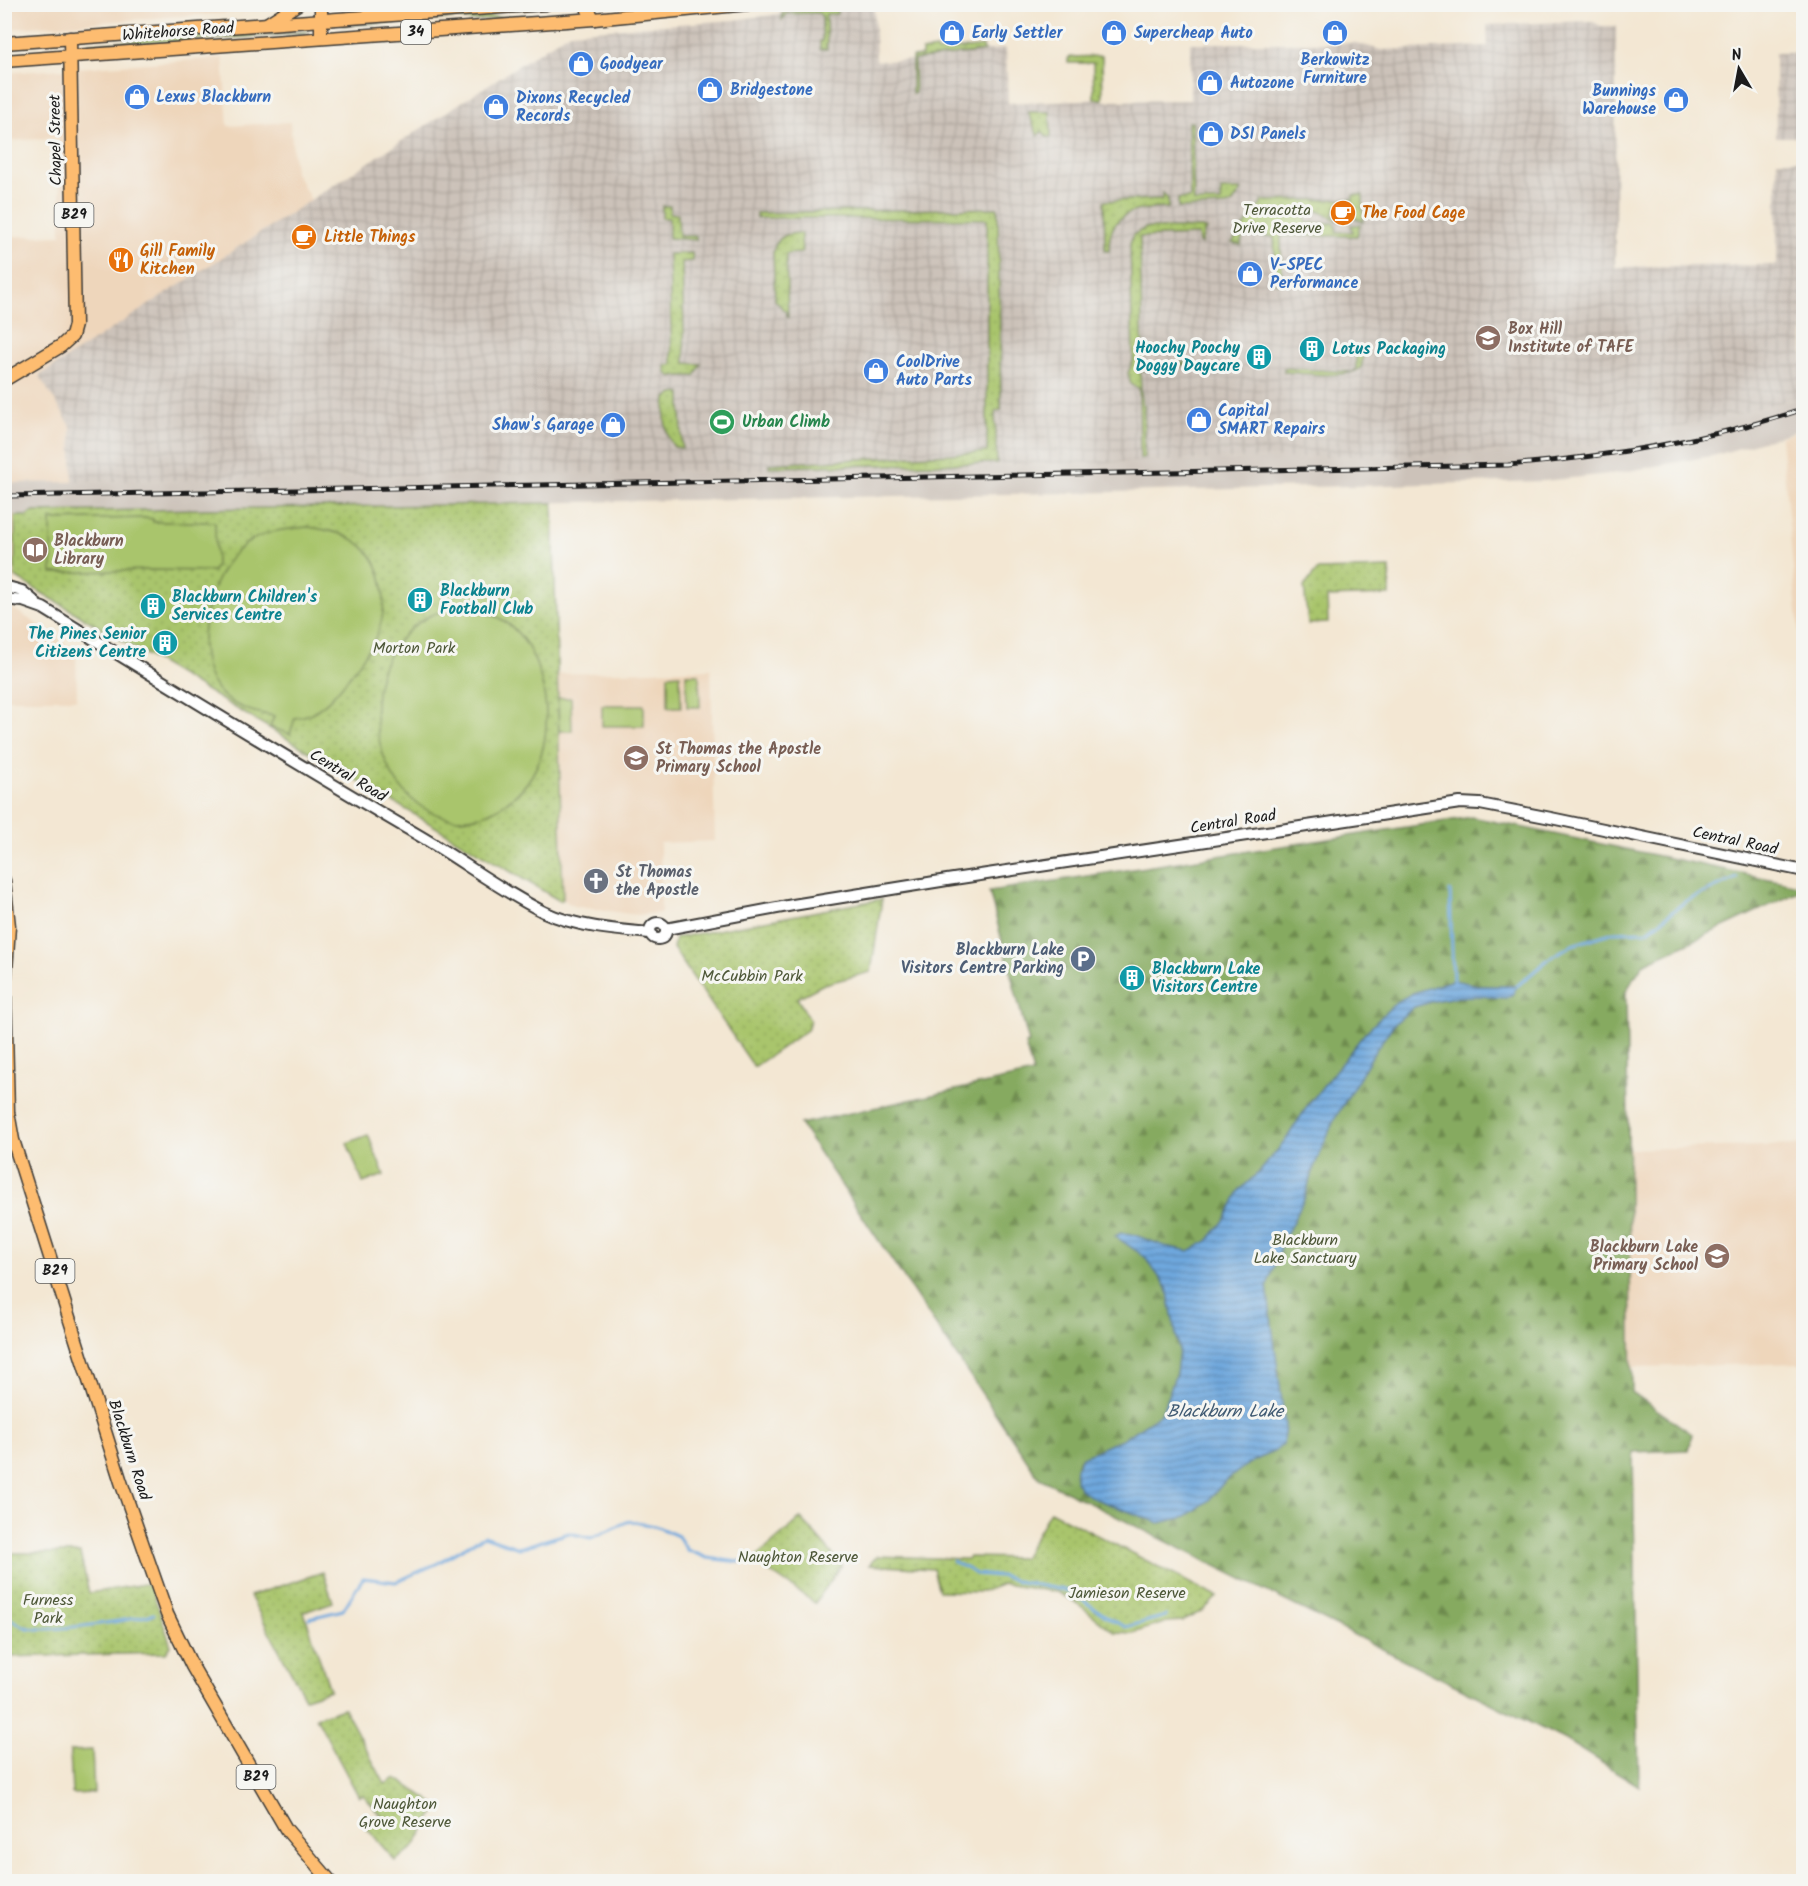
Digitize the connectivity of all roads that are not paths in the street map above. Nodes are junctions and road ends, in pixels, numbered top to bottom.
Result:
1 (298, 4) edge
2 (321, 4) edge
3 (345, 4) edge
4 (546, 4) edge
5 (592, 4) edge
6 (748, 4) edge
7 (522, 6) junction
8 (358, 17) junction
9 (594, 19) junction
10 (321, 20) junction
11 (539, 23) junction
12 (267, 24) junction
13 (70, 38) junction
14 (321, 38) junction
15 (4, 43) edge
16 (71, 56) junction
17 (4, 62) edge
18 (8, 379) edge
19 (4, 387) edge
20 (4, 586) edge
21 (4, 599) edge
22 (43, 608) junction
23 (1803, 870) edge
24 (4, 880) edge
25 (6, 943) edge
26 (4, 982) edge
27 (5, 987) edge
28 (332, 1881) edge

1 - 12 main road
2 - 10 main road
3 - 8 main road
4 - 7 main road, Whitehorse Road / 34
5 - 9 main road
6 - 9 main road, Whitehorse Road / 34
7 - 8 main road, Whitehorse Road / 34
7 - 11 main road
8 - 10 main road, Whitehorse Road / 34
9 - 11 main road, Whitehorse Road / 34
10 - 12 main road, Whitehorse Road / 34
10 - 14 main road
11 - 14 main road, Whitehorse Road / 34
12 - 13 main road, Whitehorse Road / 34
13 - 15 main road, Whitehorse Road / 34
13 - 16 main road, Chapel Street / B29
14 - 16 main road, Whitehorse Road / 34
16 - 17 main road, Whitehorse Road / 34
16 - 18 main road, Chapel Street / B29
18 - 19 main road, B29
20 - 22 street, Central Road
21 - 22 street, Central Road
22 - 23 street, Central Road
24 - 25 main road, Blackburn Road / B29
25 - 27 main road, Blackburn Road / B29
26 - 27 main road, Blackburn Road / B29
27 - 28 main road, Blackburn Road / B29

